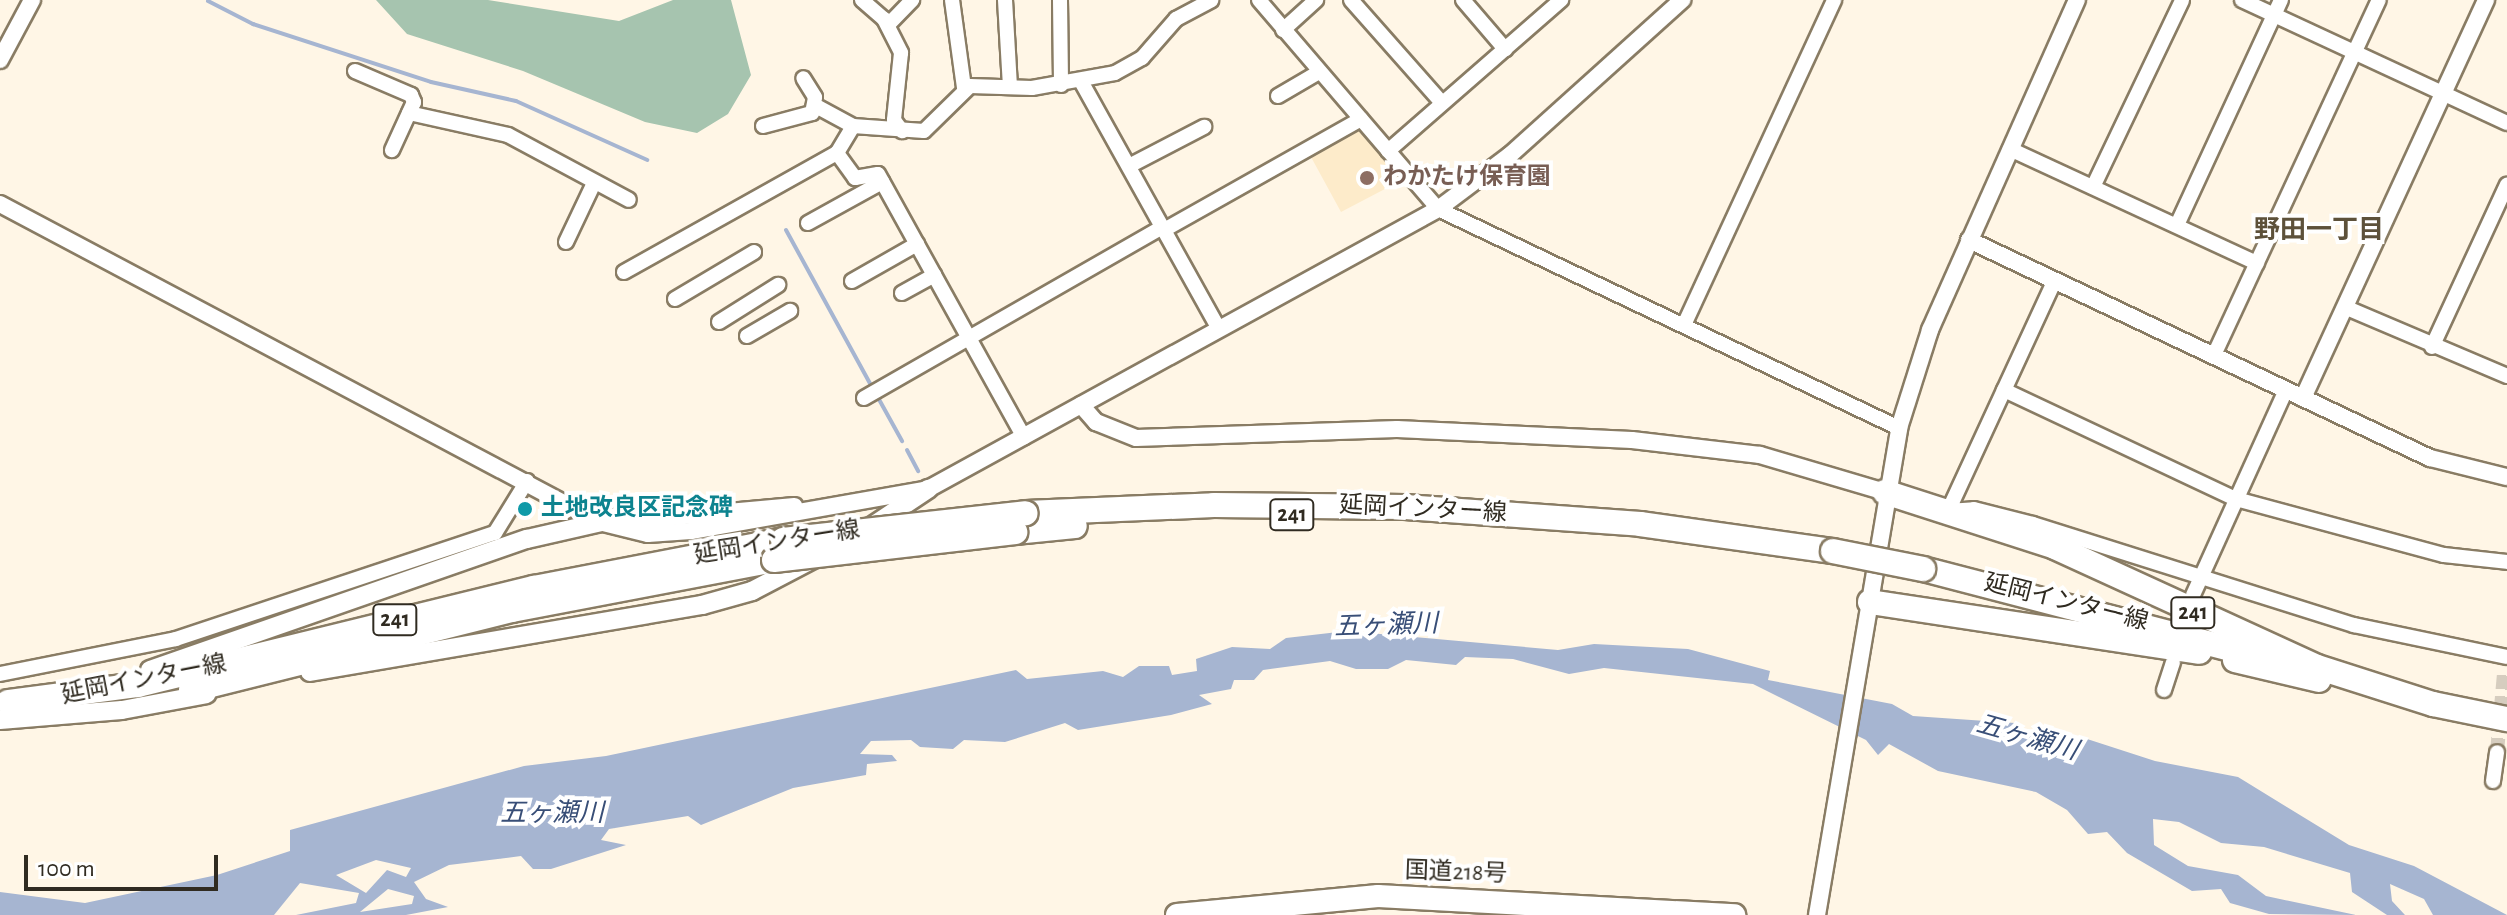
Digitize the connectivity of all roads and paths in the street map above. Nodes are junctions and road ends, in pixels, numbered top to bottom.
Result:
1 (32, 0) edge
2 (862, 0) edge
3 (912, 0) edge
4 (952, 0) edge
5 (1005, 0) edge
6 (1060, 0) edge
7 (1211, 0) edge
8 (1259, 0) edge
9 (1316, 0) edge
10 (1351, 0) edge
11 (1463, 0) edge
12 (1561, 0) edge
13 (1682, 0) edge
14 (1834, 0) edge
15 (2077, 0) edge
16 (2182, 0) edge
17 (2242, 0) edge
18 (2281, 0) edge
19 (2379, 0) edge
20 (2486, 0) edge
21 (2274, 15) junction
22 (888, 25) junction
23 (1283, 30) junction
24 (1505, 49) junction
25 (2354, 53) junction
26 (0, 60) edge
27 (355, 71) dead end
28 (1319, 72) junction
29 (803, 78) dead end
30 (1082, 83) junction
31 (1061, 85) junction
32 (1010, 87) junction
33 (964, 88) junction
34 (2442, 93) junction
35 (1278, 96) dead end
36 (1442, 103) junction
37 (816, 106) junction
38 (409, 113) junction
39 (1361, 119) junction
40 (2507, 123) edge
41 (763, 126) dead end
42 (853, 126) junction
43 (1204, 127) dead end
44 (902, 131) junction
45 (2010, 149) junction
46 (392, 150) dead end
47 (1388, 151) junction
48 (837, 153) junction
49 (1129, 166) junction
50 (882, 182) junction
51 (594, 183) junction
52 (2507, 185) edge
53 (2093, 187) junction
54 (629, 200) dead end
55 (0, 204) edge
56 (1438, 209) junction
57 (808, 223) dead end
58 (2177, 225) junction
59 (1163, 228) junction
60 (1969, 240) junction
61 (566, 242) dead end
62 (917, 244) junction
63 (754, 252) dead end
64 (2257, 263) junction
65 (624, 272) dead end
66 (934, 275) junction
67 (852, 281) dead end
68 (2054, 282) junction
69 (778, 285) dead end
70 (902, 293) dead end
71 (675, 299) dead end
72 (2347, 308) junction
73 (790, 311) dead end
74 (719, 322) dead end
75 (1684, 325) junction
76 (1219, 329) junction
77 (747, 336) dead end
78 (968, 337) junction
79 (2432, 347) junction
80 (2214, 355) junction
81 (2507, 376) edge
82 (2004, 390) junction
83 (2286, 390) junction
84 (864, 398) dead end
85 (2303, 398) junction
86 (1081, 405) junction
87 (1899, 428) junction
88 (1024, 437) junction
89 (2507, 477) edge
90 (527, 481) junction
91 (928, 489) junction
92 (1885, 492) junction
93 (2236, 499) junction
94 (1948, 511) junction
95 (607, 520) junction
96 (778, 550) junction
97 (2507, 562) edge
98 (2202, 574) junction
99 (2193, 595) dead end
100 (1868, 614) junction
101 (2507, 651) edge
102 (2507, 657) edge
103 (2173, 662) dead end
104 (0, 674) edge
105 (2504, 674) dead end
106 (2164, 690) dead end
107 (2376, 694) junction
108 (3, 708) edge
109 (90, 711) junction
110 (2507, 721) edge
111 (2497, 752) tunnel mouth
112 (2493, 781) dead end
113 (1428, 906) edge
114 (1642, 907) junction
115 (1818, 909) edge
116 (1724, 914) edge
117 (1177, 915) edge
118 (1614, 915) edge

1 - 26 street
2 - 22 street
3 - 22 street
4 - 33 street
5 - 32 street
6 - 31 street
7 - 30 street
8 - 23 street
9 - 23 street
10 - 36 street
11 - 24 street
12 - 24 street
13 - 56 street
14 - 75 street
15 - 45 street
16 - 53 street
17 - 21 street
18 - 21 street
19 - 25 street
20 - 34 street
21 - 25 street
21 - 58 street
22 - 44 street
23 - 28 street
24 - 36 street
25 - 34 street
25 - 64 street
27 - 38 street
28 - 35 street
28 - 39 street
29 - 37 street
30 - 31 street
30 - 49 street
31 - 32 street
32 - 33 street
33 - 44 street
34 - 40 street
34 - 72 street
36 - 47 street
37 - 41 street
37 - 42 street
38 - 46 street
38 - 51 street
39 - 47 street
39 - 59 street
42 - 44 street
42 - 48 street
43 - 49 street
45 - 53 street
45 - 60 street
47 - 56 street
48 - 50 street
48 - 65 street
49 - 59 street
50 - 57 street
50 - 62 street
51 - 54 street
51 - 61 street
52 - 79 street
53 - 58 street
55 - 90 street
56 - 75 street
56 - 76 street
58 - 64 street
59 - 76 street
59 - 78 street
60 - 68 street
60 - 87 street
62 - 66 street
62 - 67 street
63 - 71 street
64 - 80 street
66 - 70 street
66 - 78 street
68 - 80 street
68 - 82 street
69 - 74 street
72 - 79 street
72 - 85 street
73 - 77 street
75 - 87 street
76 - 86 street
78 - 84 street
78 - 88 street
79 - 81 street
80 - 83 street
82 - 93 street
82 - 94 street
83 - 85 street
83 - 93 street
85 - 89 street
86 - 88 street
86 - 92 street
87 - 92 street
88 - 91 street
90 - 95 street
90 - 104 street
91 - 95 street
91 - 109 main road, 241
92 - 94 highway, 241
92 - 100 street
93 - 97 street
93 - 98 street
94 - 98 street
94 - 110 highway, 241
95 - 108 main road, 241
96 - 107 highway, 延岡インター線 / 241, bridge
96 - 108 highway, 延岡インター線 / 241
96 - 109 highway, 延岡インター線 / 241
98 - 99 street
98 - 102 street
100 - 107 highway, 241
100 - 115 street
101 - 102 street
102 - 105 street
103 - 106 street
107 - 110 highway, 延岡インター線 / 241
108 - 109 main road, 延岡インター線 / 241
111 - 112 street
113 - 114 highway, 国道218号
113 - 117 highway, 国道218号
114 - 116 highway, 国道218号
114 - 118 street

